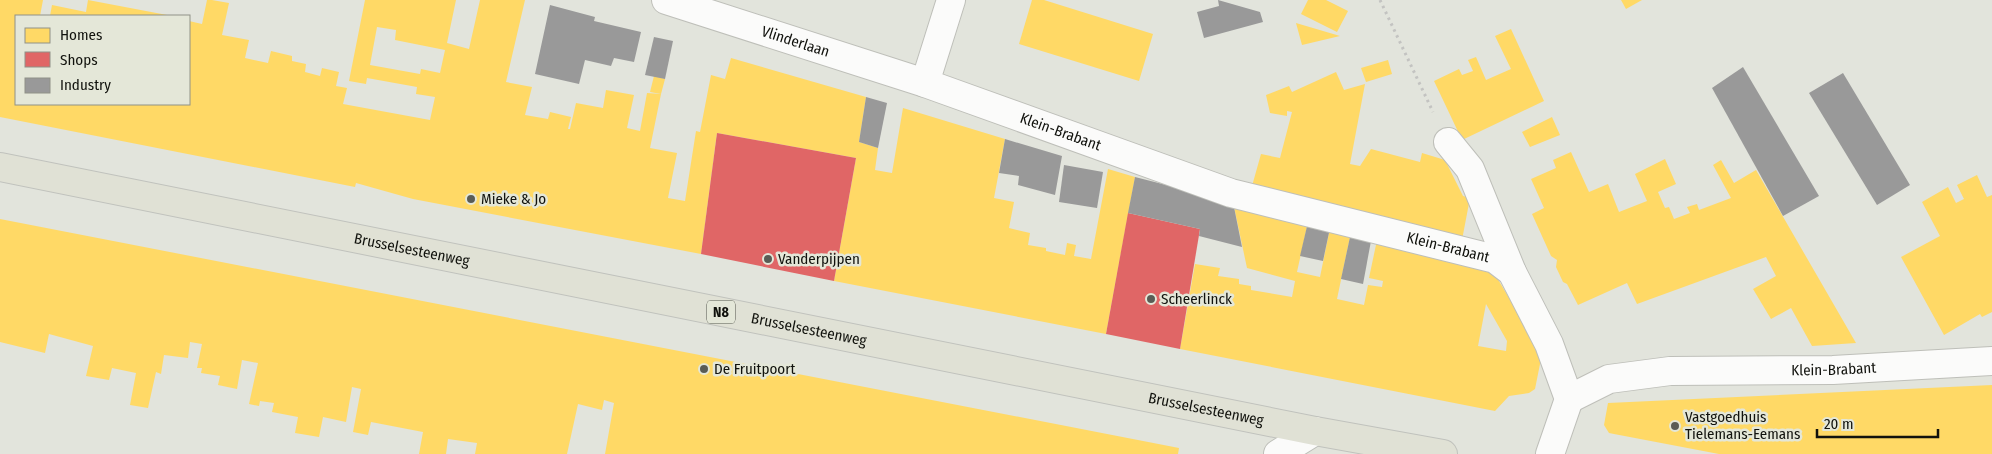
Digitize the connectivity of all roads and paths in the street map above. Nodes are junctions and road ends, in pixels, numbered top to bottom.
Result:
1 (666, 0) edge
2 (951, 0) edge
3 (1380, 0) edge
4 (925, 84) junction
5 (1448, 142) joint
6 (0, 166) edge
7 (1512, 272) junction
8 (1992, 361) edge
9 (1569, 399) junction
10 (1315, 431) junction
11 (1278, 454) edge
12 (1443, 454) edge
13 (1550, 454) edge

1 - 4 street, Vlinderlaan
2 - 4 street
3 - 5 path
4 - 7 street, Klein-Brabant
5 - 7 street
6 - 10 main road, Brusselsesteenweg / N8
7 - 9 street, Klein-Brabant
8 - 9 street, Klein-Brabant
9 - 13 street
10 - 11 street
10 - 12 main road, Brusselsesteenweg / N8

